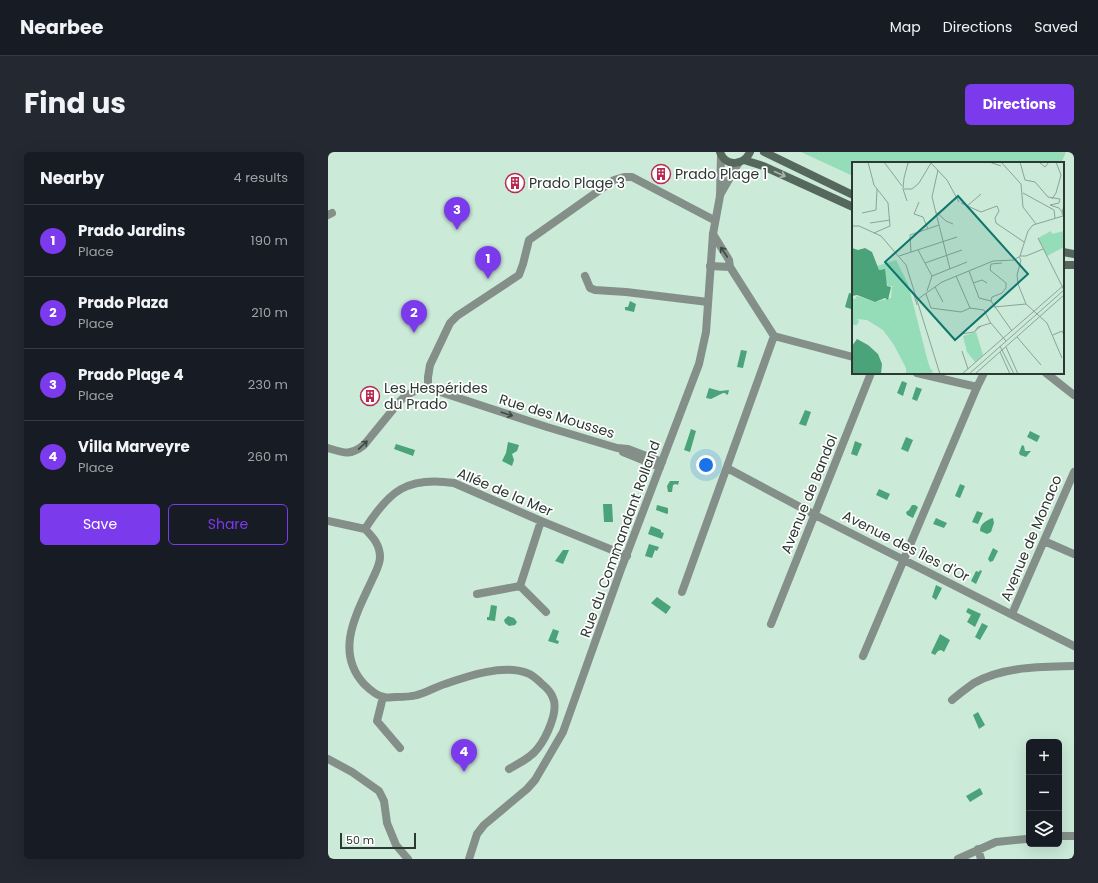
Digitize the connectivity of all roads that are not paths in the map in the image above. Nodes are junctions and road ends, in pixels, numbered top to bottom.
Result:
1 (750, 152) edge
2 (764, 152) edge
3 (721, 154) edge
4 (742, 161) junction
5 (852, 195) edge
6 (720, 196) junction
7 (852, 207) edge
8 (714, 220) junction
9 (713, 234) junction
10 (1064, 252) edge
11 (1074, 254) edge
12 (710, 266) junction
13 (732, 269) junction
14 (585, 276) dead end
15 (708, 302) junction
16 (774, 336) junction
17 (852, 357) edge
18 (871, 374) edge
19 (921, 374) edge
20 (983, 374) edge
21 (1047, 374) edge
22 (976, 387) junction
23 (428, 388) junction
24 (1074, 395) edge
25 (328, 448) edge
26 (661, 464) junction
27 (727, 468) junction
28 (1074, 472) edge
29 (815, 515) junction
30 (541, 521) junction
31 (328, 522) edge
32 (365, 529) junction
33 (1044, 541) junction
34 (1074, 554) edge
35 (626, 556) junction
36 (904, 559) junction
37 (520, 586) junction
38 (682, 592) dead end
39 (477, 594) dead end
40 (546, 612) dead end
41 (1012, 614) junction
42 (771, 624) dead end
43 (1074, 646) edge
44 (863, 656) dead end
45 (1074, 666) edge
46 (383, 698) junction
47 (952, 700) dead end
48 (400, 748) dead end
49 (328, 759) edge
50 (509, 769) dead end
51 (1062, 836) edge
52 (1074, 836) edge
53 (1026, 839) dead end
54 (978, 849) junction
55 (408, 859) edge
56 (469, 859) edge
57 (958, 859) edge
58 (980, 859) edge

1 - 4 main road
2 - 5 main road
3 - 4 main road
3 - 6 street, Rue du Commandant Rolland
4 - 6 street, Rue du Commandant Rolland
4 -> 7 main road
6 - 8 street, Rue du Commandant Rolland
8 - 9 street, Rue du Commandant Rolland
8 - 23 street
9 - 12 street, Rue du Commandant Rolland
13 -> 9 street
10 - 11 main road
12 - 13 street
12 - 15 street, Rue du Commandant Rolland
13 - 16 street
14 - 15 street
15 - 26 street, Rue du Commandant Rolland
16 - 17 street
16 - 27 street
18 - 29 street, Avenue de Bandol
19 - 22 street
20 - 22 street
21 - 24 street
22 - 36 street
25 -> 23 street
23 -> 26 street, Rue des Mousses
26 - 35 street, Rue du Commandant Rolland
27 - 29 street, Avenue des Îles d'Or
27 - 38 street
28 - 33 street, Avenue de Monaco
29 - 36 street, Avenue des Îles d'Or
29 - 42 street, Avenue de Bandol
30 - 32 street, Allée de la Mer
30 - 35 street, Allée de la Mer
30 - 37 street
31 - 32 street
32 - 46 street
33 - 34 street
33 - 41 street, Avenue de Monaco
35 - 56 street, Rue du Commandant Rolland
36 - 41 street, Avenue des Îles d'Or
36 - 44 street
37 - 39 street
37 - 40 street
41 - 43 street, Avenue des Îles d'Or
45 - 47 street
46 - 48 street
46 - 50 street
49 - 55 street
51 - 52 street
53 - 54 street
54 - 57 street
54 - 58 street

